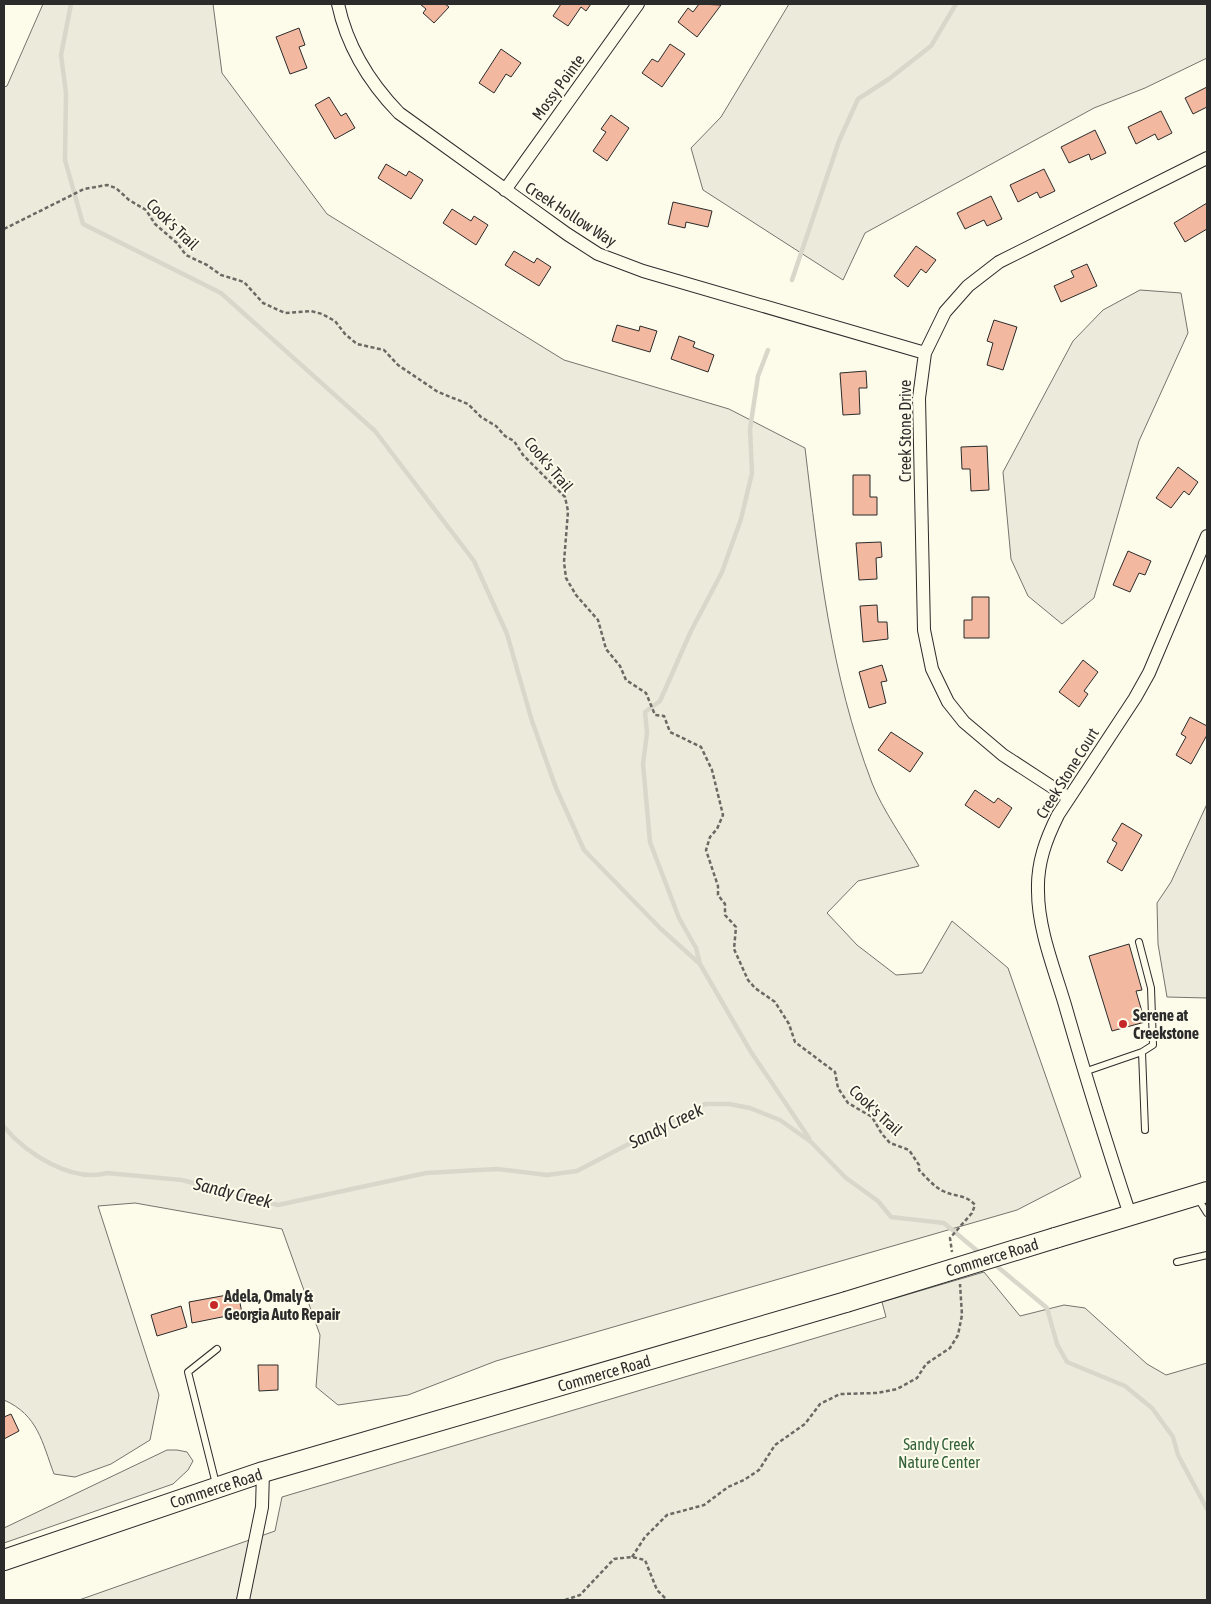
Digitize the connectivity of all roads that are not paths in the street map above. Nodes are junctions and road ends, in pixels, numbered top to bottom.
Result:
1 (338, 4) edge
2 (638, 4) edge
3 (1207, 158) edge
4 (504, 190) junction
5 (925, 353) junction
6 (1207, 536) edge
7 (1069, 798) junction
8 (1139, 942) dead end
9 (1142, 1052) junction
10 (1084, 1072) junction
11 (1145, 1130) dead end
12 (1202, 1194) edge
13 (1207, 1213) edge
14 (1130, 1215) junction
15 (1207, 1255) edge
16 (1177, 1262) dead end
17 (217, 1349) dead end
18 (263, 1472) junction
19 (217, 1488) junction
20 (4, 1560) edge
21 (243, 1600) edge

1 - 4 street, Creek Hollow Way
2 - 4 street, Mossy Pointe
3 - 5 street, Creek Stone Drive
4 - 5 street, Creek Hollow Way
5 - 7 street, Creek Stone Drive
6 - 7 street, Creek Stone Court
7 - 10 street, Creek Stone Court
8 - 9 lane
9 - 10 lane
9 - 11 lane
10 - 14 street, Creek Stone Court
12 - 13 lane
12 - 14 highway, Commerce Road
14 - 18 highway, Commerce Road, bridge
15 - 16 lane
17 - 19 lane
18 - 19 highway, Commerce Road
18 - 21 street
19 - 20 highway, Commerce Road

